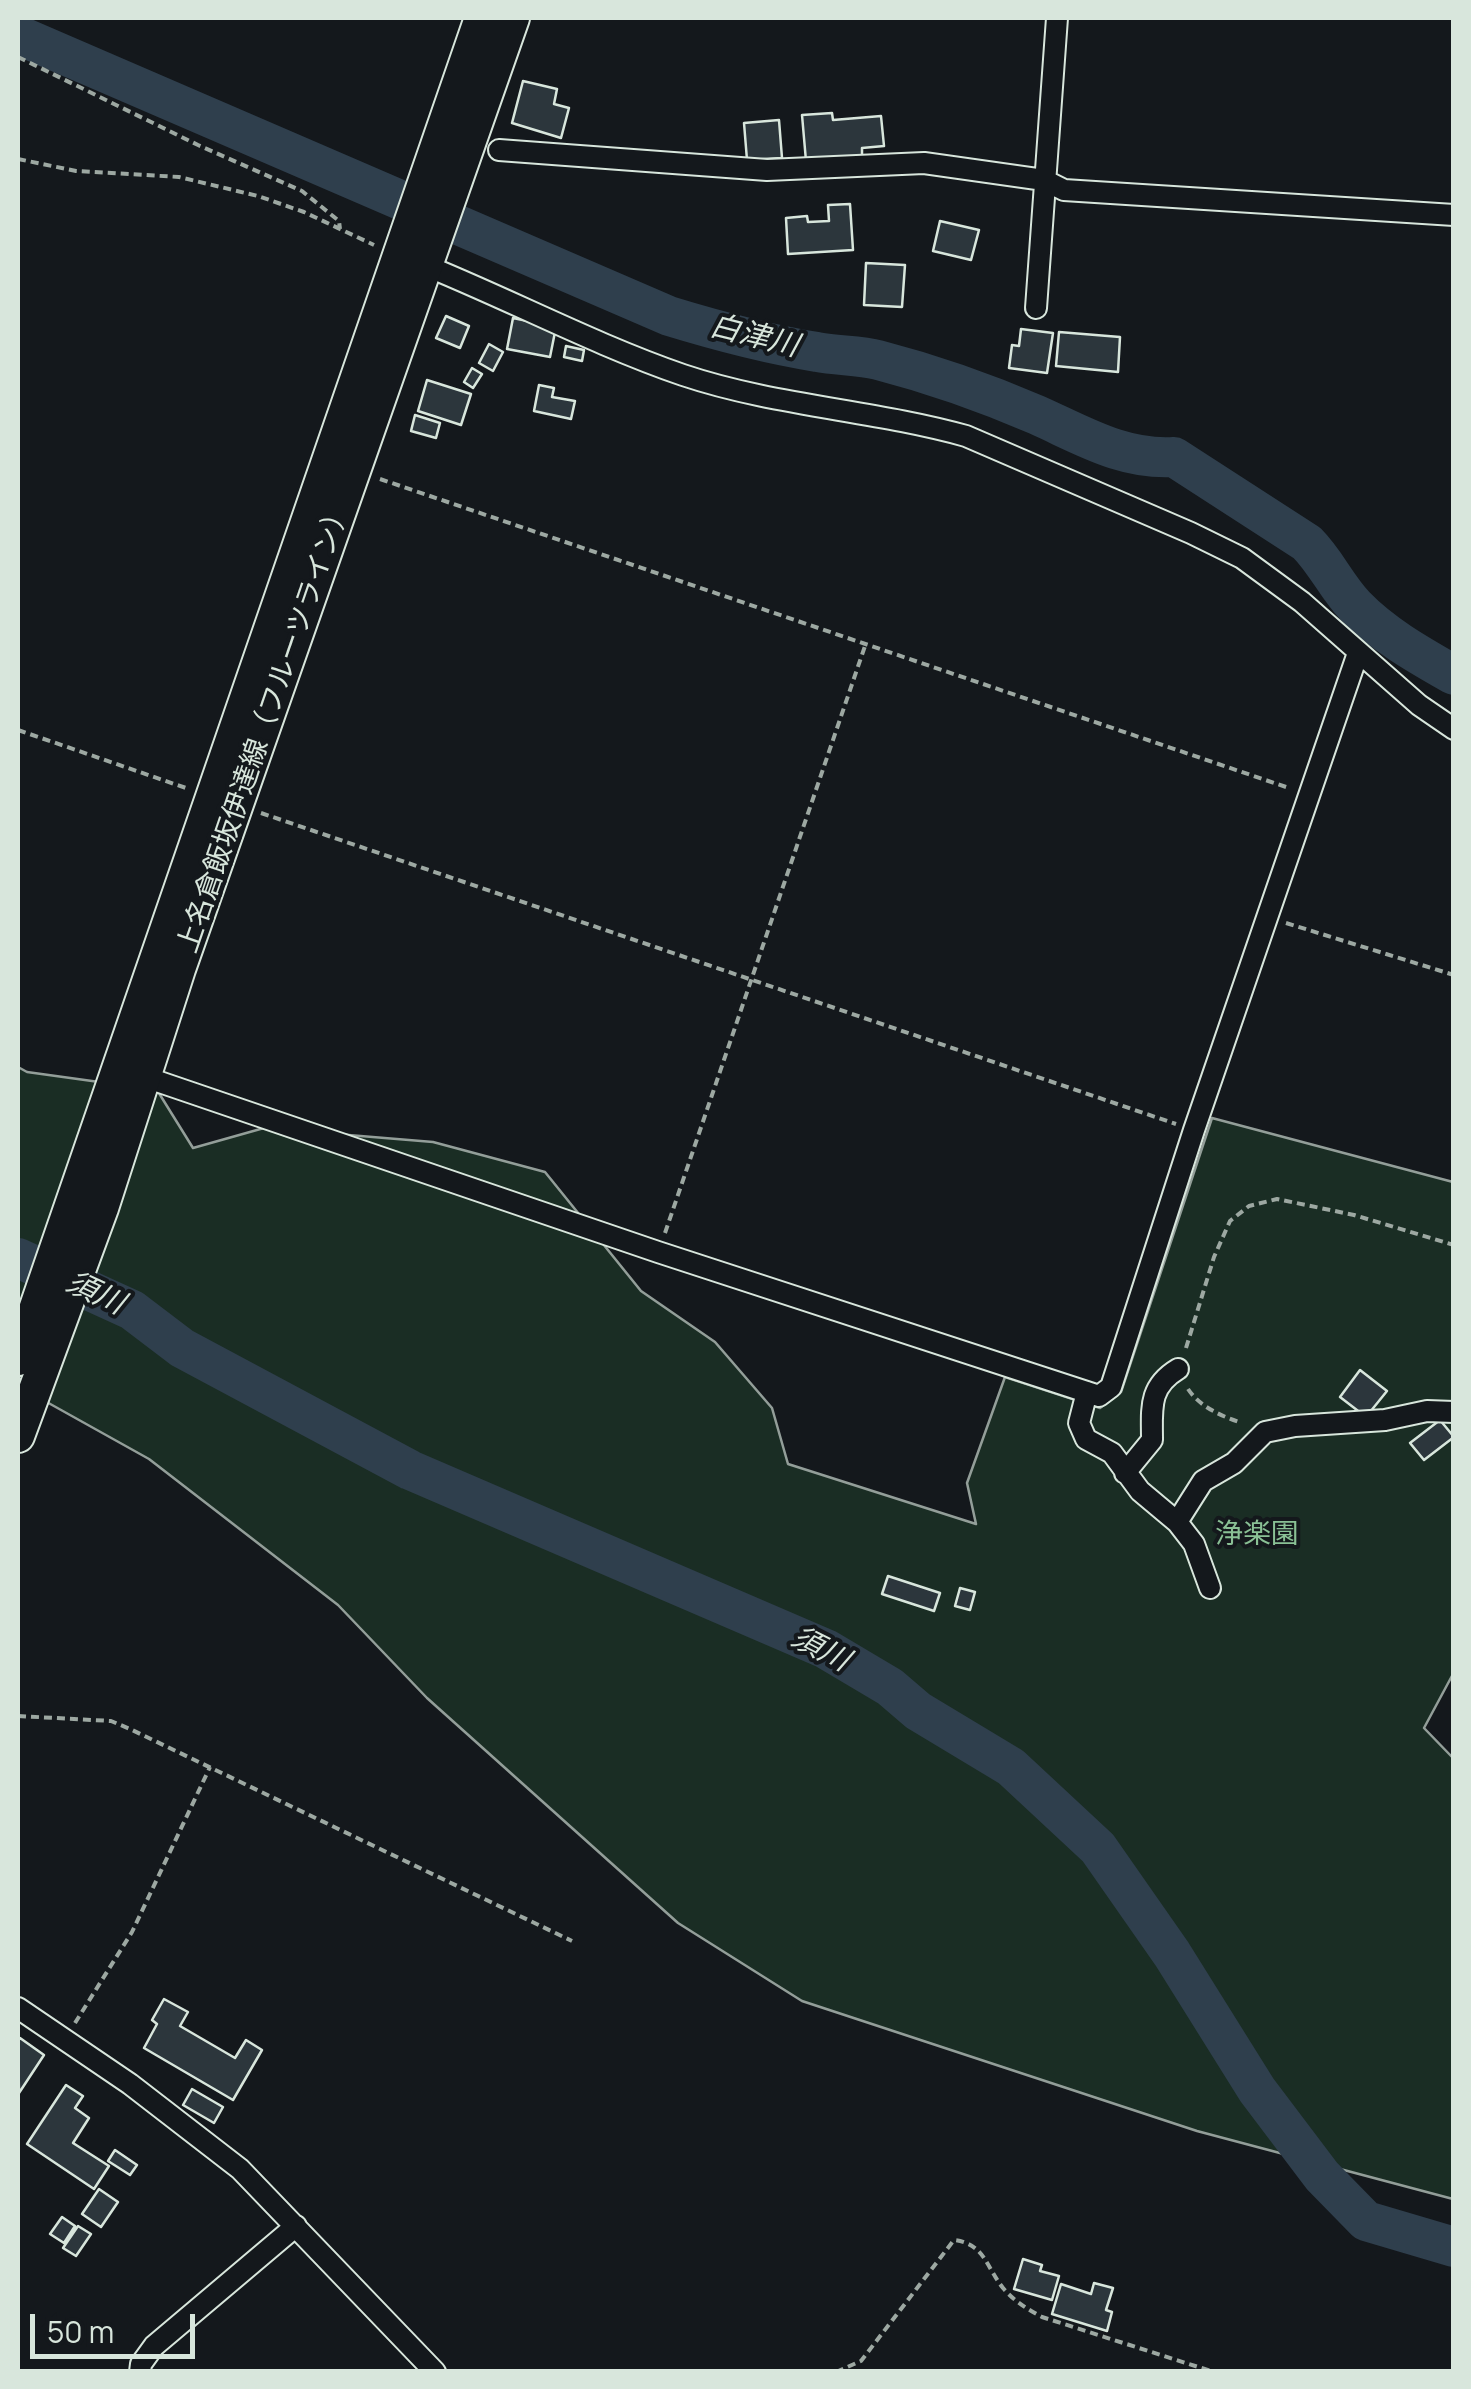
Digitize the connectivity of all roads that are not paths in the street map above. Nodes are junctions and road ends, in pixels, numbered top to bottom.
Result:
1 (481, 18) edge
2 (512, 18) edge
3 (1056, 18) edge
4 (469, 145) junction
5 (1044, 180) junction
6 (1454, 215) edge
7 (416, 254) junction
8 (1036, 308) dead end
9 (1358, 653) junction
10 (1454, 729) edge
11 (225, 801) junction
12 (144, 1077) junction
13 (88, 1203) junction
14 (18, 1360) edge
15 (1178, 1369) road end
16 (1087, 1392) junction
17 (1454, 1412) edge
18 (18, 1436) edge
19 (1125, 1472) junction
20 (1177, 1522) junction
21 (1210, 1588) dead end
22 (20, 2016) edge
23 (296, 2226) junction
24 (140, 2372) edge
25 (435, 2372) edge

1 - 4 main road, 上名倉飯坂伊達線（フルーツライン）
2 - 4 main road, 上名倉飯坂伊達線（フルーツライン）
3 - 5 street
4 - 5 street
4 - 7 main road, 上名倉飯坂伊達線（フルーツライン）
5 - 6 street
5 - 8 street
7 - 9 street
7 - 11 main road, 上名倉飯坂伊達線（フルーツライン）
7 - 11 main road, 上名倉飯坂伊達線（フルーツライン）
9 - 10 street
9 - 16 street
11 - 12 main road, 上名倉飯坂伊達線（フルーツライン）
11 - 13 main road, 上名倉飯坂伊達線（フルーツライン）
12 - 13 main road, 上名倉飯坂伊達線（フルーツライン）
12 - 16 street
13 - 14 main road, 上名倉飯坂伊達線（フルーツライン）
13 - 18 main road, 上名倉飯坂伊達線（フルーツライン）
15 - 19 street
16 - 19 street
17 - 20 street
19 - 20 street
20 - 21 street
22 - 23 street
23 - 24 street
23 - 25 street

